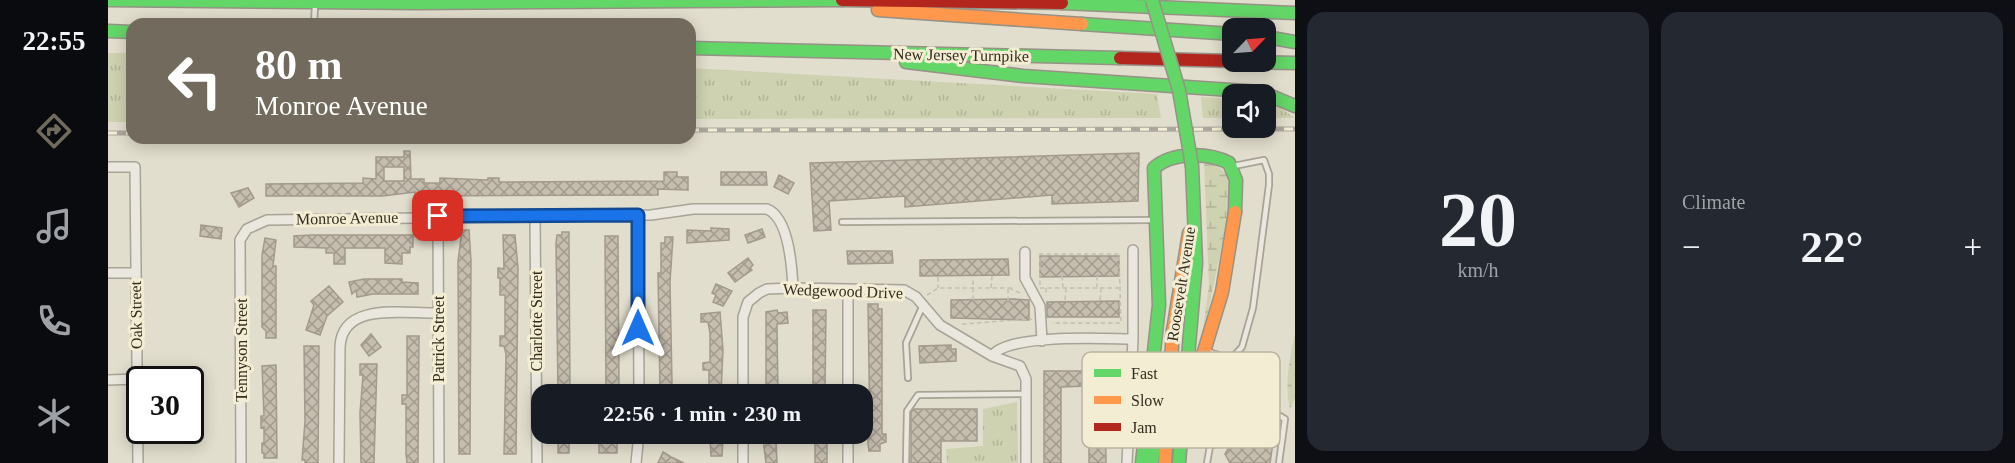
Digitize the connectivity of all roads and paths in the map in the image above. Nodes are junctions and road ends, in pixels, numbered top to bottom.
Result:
1 (108, 0) edge
2 (1152, 0) edge
3 (842, 1) edge
4 (315, 4) junction
5 (1295, 13) edge
6 (314, 18) edge
7 (108, 31) edge
8 (126, 32) edge
9 (1222, 33) edge
10 (1276, 39) edge
11 (1295, 42) edge
12 (696, 48) edge
13 (866, 54) junction
14 (1222, 61) edge
15 (1276, 63) edge
16 (1295, 63) edge
17 (1295, 106) edge
18 (1232, 166) junction
19 (108, 167) edge
20 (1193, 211) junction
21 (535, 215) junction
22 (638, 215) junction
23 (438, 216) junction
24 (1157, 220) junction
25 (842, 222) dead end
26 (241, 238) joint
27 (1133, 250) dead end
28 (1025, 252) dead end
29 (108, 273) edge
30 (136, 273) junction
31 (992, 276) dead end
32 (1062, 276) dead end
33 (1097, 276) dead end
34 (938, 277) dead end
35 (973, 277) dead end
36 (793, 288) junction
37 (938, 288) junction
38 (973, 288) junction
39 (992, 288) junction
40 (1010, 288) junction
41 (1046, 288) junction
42 (1064, 288) junction
43 (1099, 288) junction
44 (1120, 288) junction
45 (848, 290) junction
46 (1034, 291) junction
47 (973, 300) dead end
48 (1047, 300) dead end
49 (1065, 300) dead end
50 (1100, 300) dead end
51 (1008, 301) dead end
52 (921, 303) junction
53 (1032, 312) dead end
54 (437, 313) junction
55 (1047, 323) dead end
56 (962, 324) dead end
57 (1173, 329) junction
58 (1133, 339) junction
59 (1042, 341) junction
60 (1206, 351) joint
61 (1132, 352) edge
62 (1155, 352) edge
63 (1169, 352) edge
64 (1172, 352) edge
65 (1189, 352) edge
66 (1209, 352) edge
67 (1237, 352) edge
68 (992, 356) junction
69 (137, 366) edge
70 (908, 378) dead end
71 (126, 379) edge
72 (108, 380) edge
73 (639, 384) edge
74 (743, 384) edge
75 (848, 384) edge
76 (1026, 394) junction
77 (1280, 416) edge
78 (138, 444) edge
79 (638, 444) edge
80 (743, 444) edge
81 (848, 444) edge
82 (1128, 448) edge
83 (1144, 448) edge
84 (1154, 448) edge
85 (1166, 448) edge
86 (1180, 448) edge
87 (1210, 448) edge
88 (138, 463) edge
89 (241, 463) edge
90 (339, 463) edge
91 (439, 463) edge
92 (537, 463) edge
93 (636, 463) edge
94 (743, 463) edge
95 (848, 463) edge
96 (906, 463) edge
97 (1026, 463) edge
98 (1127, 463) edge
99 (1142, 463) edge
100 (1152, 463) edge
101 (1165, 463) edge
102 (1179, 463) edge
103 (1207, 463) edge
104 (1280, 463) edge

1 - 4 main road
2 - 20 main road, Roosevelt Avenue, bridge
3 - 4 main road
3 - 5 main road
3 - 9 main road
4 - 6 lane
7 - 8 main road
10 - 11 main road
12 - 13 main road, New Jersey Turnpike
13 - 14 main road, New Jersey Turnpike
13 - 17 main road
15 - 16 main road
18 - 24 main road
18 - 60 main road
18 - 67 lane
19 - 30 street, Oak Street
20 - 57 main road, Roosevelt Avenue
20 - 65 main road, Roosevelt Avenue
21 - 22 street, Monroe Avenue
21 - 23 street, Monroe Avenue
21 - 92 street, Charlotte Street
22 - 36 street, Monroe Avenue
22 - 73 street
23 - 26 street, Monroe Avenue
23 - 54 street, Patrick Street
24 - 25 lane
24 - 62 main road
26 - 89 street, Tennyson Street
27 - 58 street
28 - 46 street
29 - 30 street
30 - 69 street, Oak Street
31 - 39 path
32 - 42 path
33 - 43 path
34 - 37 path
35 - 38 path
36 - 45 street, Wedgewood Drive
36 - 74 street, Wedgewood Drive
37 - 38 path
37 - 52 path
38 - 39 path
38 - 47 path
39 - 40 path
40 - 46 path
40 - 51 path
41 - 42 path
41 - 46 path
41 - 48 path
42 - 43 path
42 - 49 path
43 - 44 path
43 - 50 path
44 - 46 path
44 - 55 path
45 - 52 street, Wedgewood Drive
45 - 75 street
46 - 59 street
52 - 68 street, Wedgewood Drive
52 - 70 lane
53 - 56 path
54 - 90 street
54 - 91 street, Patrick Street
57 - 63 main road, Roosevelt Avenue
57 - 64 main road
58 - 59 street
58 - 61 street
59 - 68 street
60 - 66 lane
68 - 76 street, Wedgewood Drive
71 - 72 street
76 - 96 lane
76 - 97 street, Wedgewood Drive
77 - 104 lane
78 - 88 street, Oak Street
79 - 93 street
80 - 94 street
81 - 95 street
82 - 98 street
83 - 99 main road
84 - 100 main road, Roosevelt Avenue
85 - 101 main road
86 - 102 main road, Roosevelt Avenue
87 - 103 lane

